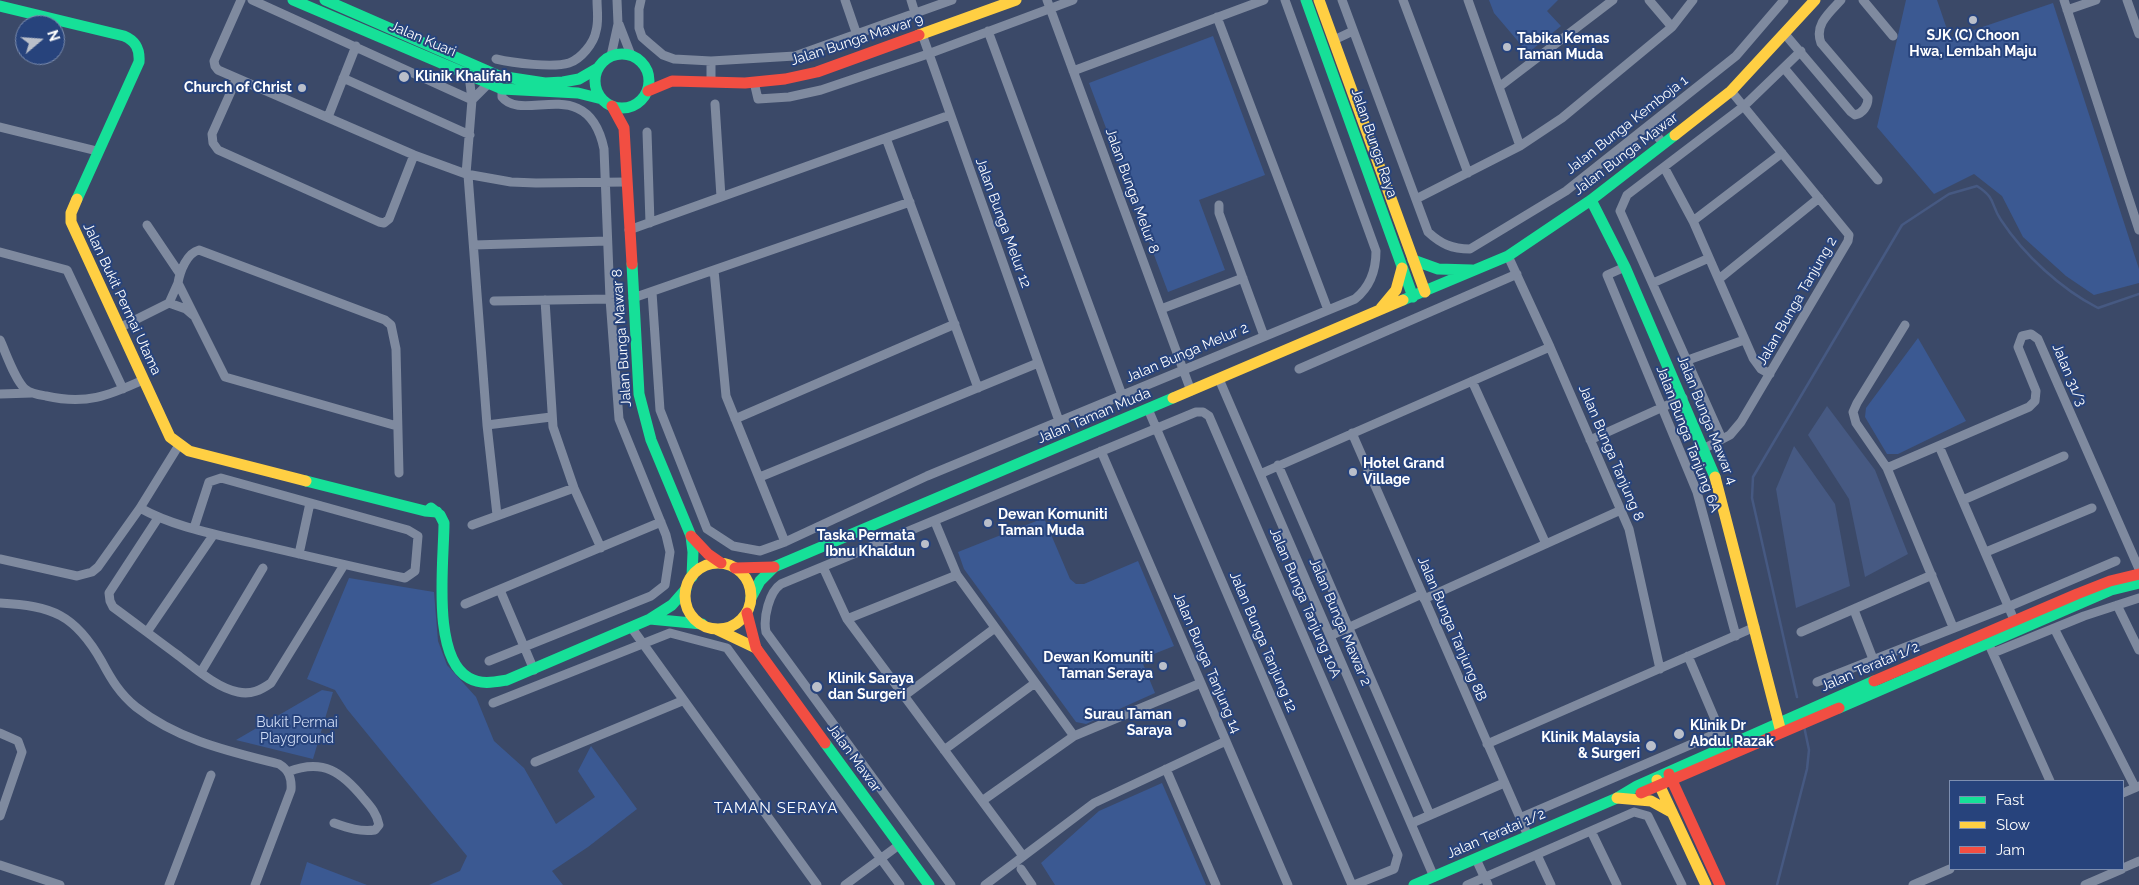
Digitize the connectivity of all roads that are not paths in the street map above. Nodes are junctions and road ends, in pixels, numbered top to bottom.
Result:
1 (241, 0) edge
2 (252, 0) edge
3 (293, 0) edge
4 (325, 0) edge
5 (597, 0) edge
6 (617, 0) edge
7 (641, 0) edge
8 (845, 0) edge
9 (911, 0) edge
10 (952, 0) edge
11 (1016, 0) edge
12 (1073, 0) edge
13 (1264, 0) edge
14 (1285, 0) edge
15 (1306, 0) edge
16 (1320, 0) edge
17 (1342, 0) edge
18 (1403, 0) edge
19 (1468, 0) edge
20 (1613, 0) edge
21 (1649, 0) edge
22 (1693, 0) edge
23 (1784, 0) edge
24 (1815, 0) edge
25 (1841, 0) edge
26 (1863, 0) edge
27 (2064, 0) edge
28 (2096, 0) edge
29 (2128, 0) edge
30 (1048, 4) edge
31 (0, 6) edge
32 (2067, 10) junction
33 (915, 13) junction
34 (1217, 17) junction
35 (618, 24) junction
36 (1672, 27) junction
37 (988, 31) junction
38 (1353, 31) junction
39 (1784, 33) junction
40 (922, 34) junction
41 (2139, 34) edge
42 (857, 35) junction
43 (1893, 36) dead end
44 (1334, 40) junction
45 (356, 46) junction
46 (1801, 52) junction
47 (928, 54) junction
48 (631, 55) junction
49 (611, 56) junction
50 (711, 61) junction
51 (598, 68) junction
52 (1784, 68) junction
53 (647, 70) junction
54 (1073, 71) junction
55 (469, 75) junction
56 (498, 76) junction
57 (237, 78) junction
58 (343, 78) junction
59 (672, 81) junction
60 (711, 82) junction
61 (754, 82) junction
62 (488, 84) junction
63 (1499, 87) junction
64 (502, 89) junction
65 (648, 91) junction
66 (1731, 91) junction
67 (602, 99) junction
68 (472, 100) junction
69 (638, 103) junction
70 (715, 104) dead end
71 (612, 106) junction
72 (1744, 106) junction
73 (950, 115) junction
74 (328, 117) junction
75 (1648, 126) junction
76 (0, 127) edge
77 (624, 128) junction
78 (647, 132) dead end
79 (470, 135) junction
80 (886, 138) junction
81 (1664, 144) junction
82 (1520, 146) junction
83 (97, 152) junction
84 (1782, 152) junction
85 (414, 156) junction
86 (1664, 167) junction
87 (1468, 173) junction
88 (467, 174) junction
89 (1878, 180) dead end
90 (606, 182) junction
91 (627, 182) junction
92 (721, 197) junction
93 (1819, 198) junction
94 (1416, 199) junction
95 (1592, 200) junction
96 (910, 202) junction
97 (1219, 205) dead end
98 (1692, 221) junction
99 (650, 223) junction
100 (147, 225) dead end
101 (629, 230) junction
102 (2139, 230) edge
103 (607, 241) junction
104 (474, 245) junction
105 (0, 252) edge
106 (1508, 256) junction
107 (1710, 258) junction
108 (1413, 260) junction
109 (1625, 267) junction
110 (1402, 268) junction
111 (1482, 269) junction
112 (714, 270) junction
113 (1517, 274) junction
114 (1243, 278) junction
115 (179, 279) junction
116 (1719, 279) junction
117 (1653, 283) junction
118 (652, 292) junction
119 (1425, 292) junction
120 (1413, 297) junction
121 (633, 298) junction
122 (610, 299) junction
123 (545, 300) junction
124 (494, 301) dead end
125 (169, 304) junction
126 (1161, 309) junction
127 (1328, 310) junction
128 (1373, 314) junction
129 (193, 315) junction
130 (955, 324) junction
131 (1905, 325) dead end
132 (119, 328) junction
133 (1264, 336) junction
134 (0, 340) edge
135 (1744, 340) junction
136 (1550, 347) junction
137 (1688, 360) junction
138 (1038, 363) junction
139 (1299, 368) dead end
140 (1184, 371) junction
141 (1770, 374) junction
142 (1219, 379) junction
143 (143, 380) junction
144 (1472, 381) junction
145 (978, 388) junction
146 (123, 389) junction
147 (1191, 391) junction
148 (32, 393) junction
149 (0, 394) edge
150 (1122, 395) junction
151 (1683, 398) junction
152 (1662, 407) junction
153 (1148, 410) junction
154 (551, 417) junction
155 (735, 419) junction
156 (1059, 422) junction
157 (487, 425) junction
158 (397, 426) junction
159 (1156, 428) junction
160 (1352, 433) junction
161 (1722, 439) junction
162 (1590, 440) junction
163 (179, 445) junction
164 (1939, 446) junction
165 (1704, 448) junction
166 (1101, 452) junction
167 (2064, 456) dead end
168 (1278, 465) junction
169 (1886, 468) junction
170 (399, 473) dead end
171 (1260, 474) junction
172 (760, 477) junction
173 (574, 488) junction
174 (1963, 500) junction
175 (310, 503) junction
176 (140, 508) junction
177 (2092, 508) dead end
178 (1621, 510) junction
179 (497, 515) junction
180 (158, 518) junction
181 (661, 522) junction
182 (935, 522) junction
183 (472, 525) dead end
184 (194, 528) junction
185 (214, 534) junction
186 (691, 536) junction
187 (785, 542) junction
188 (1546, 544) junction
189 (601, 548) junction
190 (1986, 552) junction
191 (299, 554) junction
192 (0, 559) edge
193 (2116, 561) dead end
194 (721, 563) junction
195 (344, 565) junction
196 (774, 567) junction
197 (263, 568) dead end
198 (735, 568) junction
199 (823, 568) junction
200 (2139, 569) edge
201 (2139, 574) edge
202 (957, 575) junction
203 (692, 576) junction
204 (1932, 576) junction
205 (2139, 583) edge
206 (686, 589) junction
207 (500, 590) junction
208 (1423, 597) junction
209 (751, 598) junction
210 (2139, 598) edge
211 (0, 603) edge
212 (465, 604) dead end
213 (2117, 605) junction
214 (2010, 606) junction
215 (1854, 610) junction
216 (746, 613) junction
217 (650, 619) junction
218 (847, 619) junction
219 (2015, 622) junction
220 (702, 624) junction
221 (631, 627) junction
222 (1755, 627) junction
223 (1953, 627) junction
224 (995, 628) junction
225 (1348, 628) junction
226 (2054, 628) junction
227 (716, 629) junction
228 (147, 632) junction
229 (1802, 632) dead end
230 (1330, 636) junction
231 (1736, 636) junction
232 (642, 642) junction
233 (524, 647) junction
234 (756, 648) junction
235 (1991, 648) junction
236 (2139, 650) edge
237 (1688, 656) junction
238 (1873, 659) junction
239 (489, 661) dead end
240 (1660, 669) junction
241 (534, 670) junction
242 (201, 672) junction
243 (1817, 682) dead end
244 (1035, 683) junction
245 (1201, 683) junction
246 (904, 696) junction
247 (682, 700) junction
248 (493, 703) dead end
249 (1779, 727) junction
250 (1720, 732) junction
251 (0, 733) edge
252 (1074, 736) junction
253 (1226, 741) junction
254 (1487, 744) junction
255 (1726, 745) junction
256 (944, 750) junction
257 (535, 762) dead end
258 (1700, 766) junction
259 (1166, 769) junction
260 (288, 772) junction
261 (211, 775) dead end
262 (1670, 776) junction
263 (2050, 780) edge
264 (1658, 782) junction
265 (1504, 783) junction
266 (2137, 786) edge
267 (2124, 792) edge
268 (1616, 798) junction
269 (982, 801) junction
270 (1685, 810) junction
271 (1671, 812) junction
272 (1430, 815) junction
273 (0, 816) edge
274 (1520, 818) junction
275 (334, 823) dead end
276 (1412, 823) junction
277 (1591, 831) junction
278 (1528, 836) junction
279 (899, 844) junction
280 (1537, 855) junction
281 (1023, 856) junction
282 (881, 858) junction
283 (1476, 859) junction
284 (2139, 861) edge
285 (0, 865) edge
286 (2124, 868) edge
287 (1021, 869) dead end
288 (1949, 869) edge
289 (2121, 870) edge
290 (1434, 877) junction
291 (1487, 881) edge
292 (2105, 881) edge
293 (60, 885) edge
294 (169, 885) edge
295 (256, 885) edge
296 (817, 885) edge
297 (845, 885) edge
298 (900, 885) edge
299 (928, 885) edge
300 (951, 885) edge
301 (985, 885) edge
302 (1032, 885) edge
303 (1216, 885) edge
304 (1288, 885) edge
305 (1353, 885) edge
306 (1414, 885) edge
307 (1467, 885) edge
308 (1551, 885) edge
309 (1616, 885) edge
310 (1682, 885) edge
311 (1706, 885) edge
312 (1720, 885) edge
313 (1913, 885) edge
314 (2085, 885) edge

1 - 57 street
2 - 45 street
3 - 55 street, Jalan Kuari
4 - 56 street, Jalan Kuari
5 - 56 street
6 - 35 street
7 - 50 street
8 - 42 street
9 - 33 street
10 - 33 street
11 - 40 street, Jalan Bunga Mawar 9
12 - 30 street
13 - 34 street
14 - 127 street, Jalan Bunga Melur 2
15 - 110 street, Jalan Bunga Raya
16 - 44 street, Jalan Bunga Raya
17 - 38 street
18 - 87 street
19 - 63 street
20 - 63 street
21 - 36 street
22 - 36 street
23 - 75 street, Jalan Bunga Kemboja 1
24 - 39 street, Jalan Bunga Mawar
25 - 46 street
26 - 43 street
27 - 32 street
28 - 32 street
29 - 41 street
30 - 37 street
30 - 54 street, Jalan Bunga Melur 8
31 - 83 street, Jalan Bukit Permai Utama
32 - 102 street
33 - 42 street
34 - 54 street
34 - 127 street
35 - 48 street
35 - 49 street
36 - 82 street
37 - 47 street
37 - 150 street
38 - 44 street
38 - 94 street
39 - 46 street
39 - 66 street, Jalan Bunga Mawar
40 - 47 street, Jalan Bunga Melur 12
40 - 61 street, Jalan Bunga Mawar 9
42 - 50 street
44 - 108 street, Jalan Bunga Raya
45 - 58 street
45 - 68 street
46 - 52 street
47 - 61 street
47 - 73 street, Jalan Bunga Melur 12
48 - 49 street
48 - 53 street
49 - 51 street
50 - 60 street
51 - 56 street, Jalan Kuari
51 - 67 street
52 - 72 street
52 - 89 street
53 - 59 street, Jalan Bunga Mawar 9
53 - 65 street
54 - 126 street, Jalan Bunga Melur 8
55 - 62 street, Jalan Kuari
55 - 68 street
57 - 74 street
57 - 85 street
58 - 74 street
58 - 79 street
59 - 60 street, Jalan Bunga Mawar 9
59 - 65 street, Jalan Bunga Mawar 9
60 - 61 street, Jalan Bunga Mawar 9
62 - 64 street, Jalan Kuari
62 - 68 street
63 - 82 street
64 - 67 street, Jalan Kuari
64 - 90 street
65 - 69 street
66 - 72 street, Jalan Bunga Tanjung 2
66 - 81 street, Jalan Bunga Mawar
67 - 71 street
68 - 79 street
69 - 71 street
69 - 77 street
70 - 92 street
71 - 77 street, Jalan Bunga Mawar 8
72 - 84 street, Jalan Bunga Tanjung 2
72 - 86 street
73 - 80 street
73 - 138 street, Jalan Bunga Melur 12
74 - 85 street
75 - 81 street
75 - 94 street, Jalan Bunga Kemboja 1
76 - 83 street
77 - 91 street, Jalan Bunga Mawar 8
78 - 99 street
79 - 88 street
80 - 92 street
80 - 96 street
81 - 95 street, Jalan Bunga Mawar
82 - 87 street
83 - 132 street, Jalan Bukit Permai Utama
84 - 93 street, Jalan Bunga Tanjung 2
84 - 98 street
85 - 88 street
86 - 98 street
86 - 117 street
87 - 94 street
88 - 90 street
88 - 104 street
90 - 91 street
90 - 103 street
91 - 101 street, Jalan Bunga Mawar 8
92 - 99 street
93 - 116 street
93 - 141 street, Jalan Bunga Tanjung 2
95 - 106 street, Jalan Bunga Mawar
95 - 109 street, Jalan Bunga Mawar 4
96 - 112 street
96 - 130 street
97 - 114 street
98 - 107 street
99 - 101 street
100 - 115 street
101 - 121 street, Jalan Bunga Mawar 8
103 - 104 street
103 - 122 street
104 - 157 street
105 - 146 street
106 - 111 street, Jalan Bunga Mawar
106 - 113 street, Jalan Bunga Tanjung 8
107 - 116 street
107 - 117 street
108 - 111 street
108 - 119 street, Jalan Bunga Raya
109 - 151 street, Jalan Bunga Mawar 4
109 - 152 street, Jalan Bunga Tanjung 6A
110 - 120 street, Jalan Bunga Raya
110 - 128 street
111 - 119 street, Jalan Bunga Mawar
112 - 118 street
112 - 155 street
113 - 136 street, Jalan Bunga Tanjung 8
113 - 139 street
114 - 126 street
114 - 133 street
115 - 125 street
115 - 129 street
115 - 158 street
116 - 135 street
117 - 137 street
118 - 121 street
118 - 187 street, Jalan Bunga Melur 2
119 - 120 street, Jalan Taman Muda
120 - 128 street, Jalan Taman Muda
121 - 186 street, Jalan Bunga Mawar 8
122 - 123 street
122 - 181 street
123 - 124 street
123 - 154 street
125 - 129 street
125 - 132 street
126 - 140 street, Jalan Bunga Melur 8
127 - 133 street, Jalan Bunga Melur 2
128 - 142 street, Jalan Taman Muda
129 - 158 street
130 - 145 street
130 - 155 street
131 - 169 street
132 - 143 street, Jalan Bukit Permai Utama
133 - 140 street, Jalan Bunga Melur 2
134 - 148 street
135 - 137 street
135 - 141 street
136 - 144 street
136 - 162 street, Jalan Bunga Tanjung 8
137 - 161 street
138 - 145 street
138 - 156 street, Jalan Bunga Melur 12
140 - 147 street, Jalan Bunga Melur 8
140 - 150 street, Jalan Bunga Melur 2
141 - 161 street, Jalan Bunga Tanjung 2
142 - 147 street, Jalan Taman Muda
142 - 171 street, Jalan Bunga Mawar 2
143 - 146 street
143 - 163 street, Jalan Bukit Permai Utama
144 - 160 street
144 - 188 street
145 - 172 street
146 - 148 street
147 - 153 street, Jalan Taman Muda
148 - 149 street
150 - 156 street, Jalan Bunga Melur 2
151 - 152 street
151 - 165 street, Jalan Bunga Mawar 4
152 - 162 street
152 - 231 street, Jalan Bunga Tanjung 6A
153 - 159 street, Jalan Bunga Tanjung 12
153 - 196 street, Jalan Taman Muda
154 - 157 street
154 - 173 street
155 - 172 street
156 - 187 street, Jalan Bunga Melur 2
157 - 179 street
158 - 170 street
159 - 166 street, Jalan Bunga Tanjung 10A
159 - 305 street, Jalan Bunga Tanjung 12
159 - 305 street, Jalan Bunga Tanjung 10A
160 - 168 street
160 - 208 street, Jalan Bunga Tanjung 8B
161 - 165 street, Jalan Bunga Tanjung 2
162 - 178 street, Jalan Bunga Tanjung 8
163 - 176 street
163 - 241 street
164 - 169 street, Jalan 31/3
164 - 174 street
164 - 200 street, Jalan 31/3
165 - 222 street, Jalan Bunga Mawar 4
166 - 182 street, Jalan Bunga Tanjung 10A
166 - 245 street, Jalan Bunga Tanjung 14
167 - 174 street
168 - 171 street
168 - 225 street
169 - 204 street
171 - 230 street, Jalan Bunga Mawar 2
172 - 187 street
173 - 179 street
173 - 189 street
174 - 190 street
175 - 184 street
175 - 191 street
175 - 195 street
176 - 180 street
176 - 192 street
177 - 190 street
178 - 188 street
178 - 240 street, Jalan Bunga Tanjung 8
179 - 183 street
180 - 184 street
180 - 228 street
181 - 189 street
181 - 233 street
182 - 199 street, Jalan Bunga Tanjung 10A
182 - 202 street
184 - 185 street
185 - 191 street
185 - 228 street
186 - 194 street, Jalan Bunga Mawar 8
186 - 203 street, Jalan Bunga Mawar 8
188 - 208 street
189 - 207 street
190 - 214 street
191 - 195 street
193 - 214 street
194 - 198 street
194 - 203 street
195 - 242 street
196 - 198 street, Jalan Taman Muda
196 - 209 street, Jalan Taman Muda
197 - 242 street
198 - 209 street
199 - 218 street
199 - 300 street, Jalan Bunga Tanjung 10A
201 - 219 street, Jalan Teratai 1/2
202 - 218 street
202 - 224 street
203 - 206 street
204 - 215 street
204 - 223 street
205 - 235 street, Jalan Teratai 1/2
206 - 217 street
206 - 220 street
207 - 212 street
207 - 233 street
208 - 225 street
208 - 254 street, Jalan Bunga Tanjung 8B
209 - 216 street
210 - 213 street
211 - 260 street
213 - 226 street
213 - 236 street
214 - 219 street
214 - 223 street
215 - 229 street
215 - 238 street
216 - 227 street
216 - 234 street, Jalan Mawar
217 - 220 street
217 - 221 street
218 - 246 street
219 - 249 street, Jalan Teratai 1/2
220 - 227 street
221 - 232 street
221 - 241 street
222 - 231 street
222 - 249 street, Jalan Bunga Mawar 4
223 - 238 street
224 - 244 street
224 - 246 street
225 - 230 street
225 - 272 street
226 - 235 street
226 - 266 street
227 - 234 street, Jalan Mawar
228 - 242 street
230 - 276 street, Jalan Bunga Mawar 2
231 - 237 street
232 - 247 street
232 - 248 street
232 - 282 street
233 - 239 street
233 - 241 street
234 - 279 street, Jalan Mawar
235 - 249 street, Jalan Teratai 1/2
235 - 263 street
237 - 240 street
237 - 250 street
238 - 243 street
240 - 254 street
244 - 252 street
244 - 256 street
245 - 252 street
245 - 253 street, Jalan Bunga Tanjung 14
246 - 256 street
247 - 257 street
247 - 296 street
249 - 255 street, Jalan Teratai 1/2
249 - 258 street, Jalan Teratai 1/2
250 - 255 street
250 - 274 street
251 - 273 street
252 - 269 street
253 - 259 street
253 - 304 street, Jalan Bunga Tanjung 14
254 - 265 street, Jalan Bunga Tanjung 8B
255 - 262 street, Jalan Teratai 1/2
256 - 269 street
258 - 262 street, Jalan Teratai 1/2
258 - 270 street
259 - 281 street
259 - 303 street
260 - 275 street
260 - 295 street
261 - 294 street
262 - 264 street, Jalan Teratai 1/2
262 - 270 street
264 - 268 street, Jalan Teratai 1/2
264 - 271 street
265 - 272 street
265 - 274 street, Jalan Bunga Tanjung 8B
266 - 267 street
268 - 271 street
268 - 278 street, Jalan Teratai 1/2
269 - 281 street
270 - 312 street
271 - 311 street
272 - 276 street
274 - 278 street, Jalan Bunga Tanjung 8B
276 - 290 street, Jalan Bunga Mawar 2
277 - 280 street
277 - 309 street
277 - 310 street
278 - 283 street, Jalan Teratai 1/2
279 - 282 street
279 - 299 street, Jalan Mawar
280 - 291 street
280 - 308 street
281 - 301 street
282 - 297 street
282 - 298 street
283 - 290 street, Jalan Teratai 1/2
283 - 291 street
284 - 286 street
285 - 293 street
287 - 302 street
288 - 313 street
289 - 292 street
290 - 306 street, Jalan Teratai 1/2
291 - 307 street
292 - 314 street

